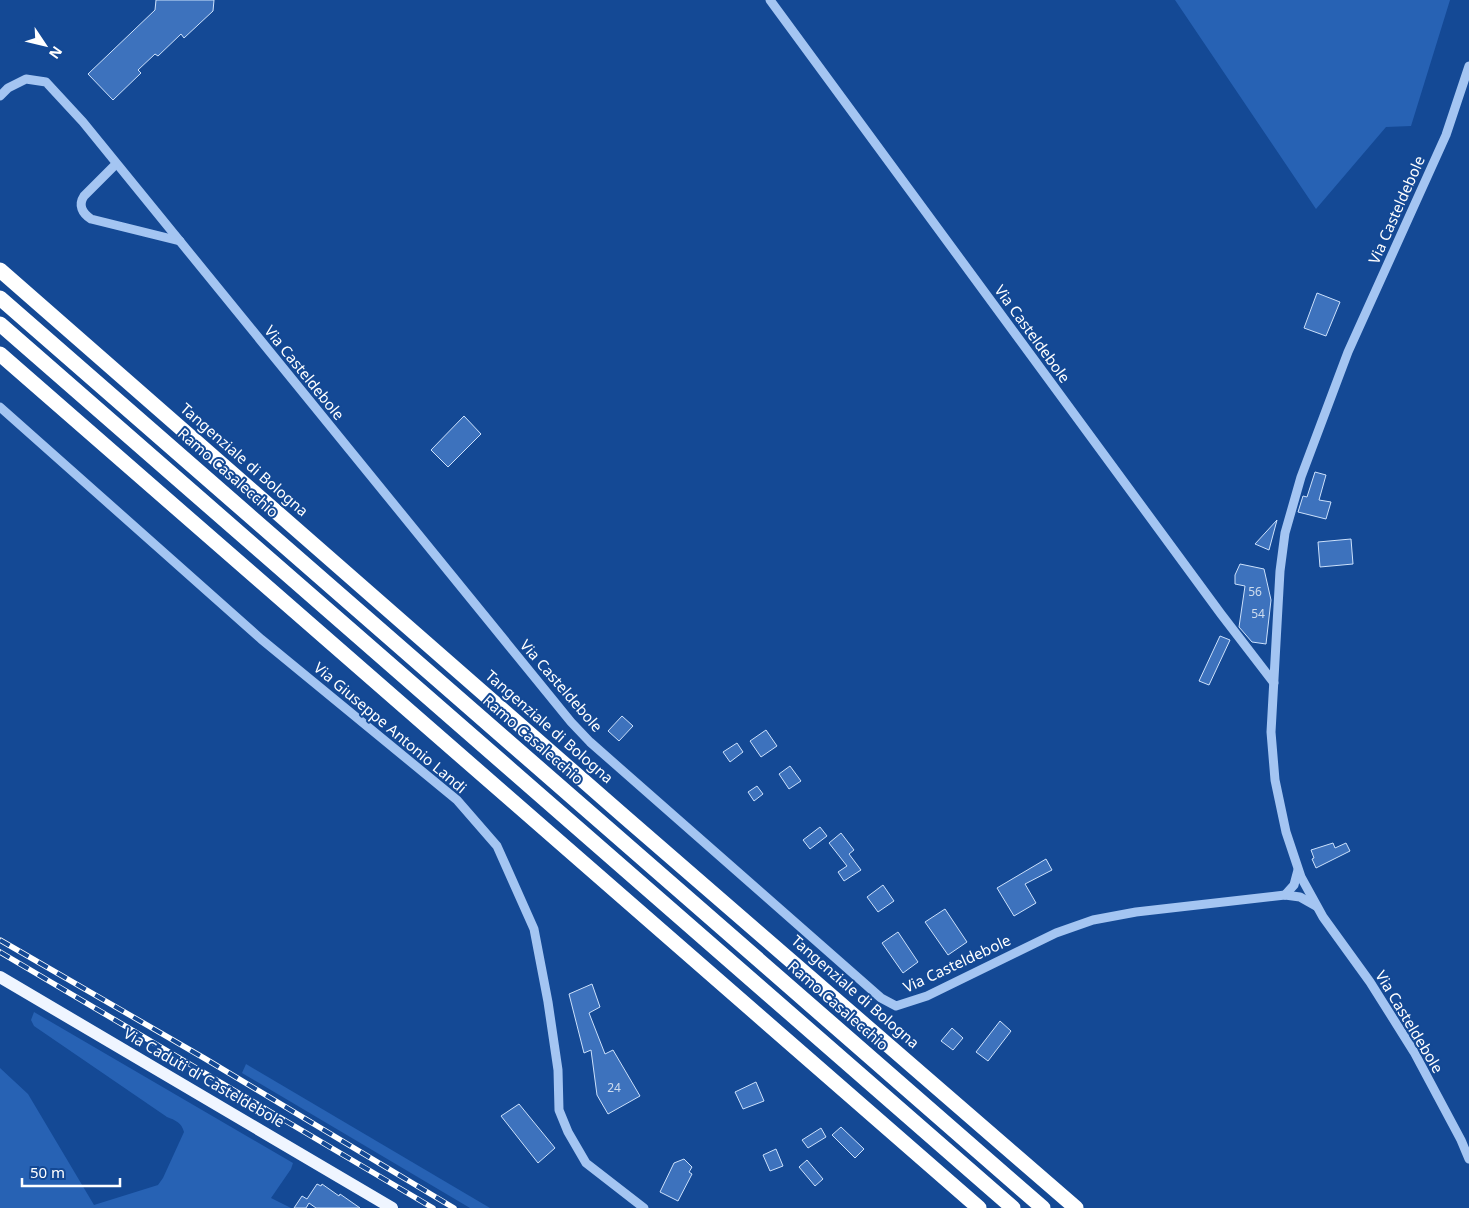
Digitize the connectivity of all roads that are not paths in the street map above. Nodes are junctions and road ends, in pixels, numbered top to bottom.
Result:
1 (770, 0) edge
2 (1469, 66) edge
3 (0, 96) edge
4 (116, 164) junction
5 (180, 241) junction
6 (0, 270) edge
7 (0, 298) edge
8 (0, 324) edge
9 (0, 354) edge
10 (0, 407) edge
11 (1274, 683) junction
12 (1298, 870) junction
13 (1285, 895) junction
14 (1316, 906) junction
15 (0, 977) edge
16 (1469, 1159) edge
17 (392, 1208) edge
18 (644, 1208) edge
19 (980, 1208) edge
20 (1013, 1208) edge
21 (1043, 1208) edge
22 (1076, 1208) edge

1 - 11 street, Via Casteldebole
2 - 11 street, Via Casteldebole
3 - 4 street, Via Casteldebole
4 - 5 street, Via Casteldebole
4 - 5 street
5 - 13 street, Via Casteldebole
6 - 22 highway, Tangenziale di Bologna
7 - 21 highway, Ramo Casalecchio
8 - 20 highway
9 - 19 highway
10 - 18 street, Via Giuseppe Antonio Landi
11 - 12 street, Via Casteldebole
12 - 13 street
12 - 14 street, Via Casteldebole
13 - 14 street, Via Casteldebole
14 - 16 street, Via Casteldebole
15 - 17 main road, Via Caduti di Casteldebole

